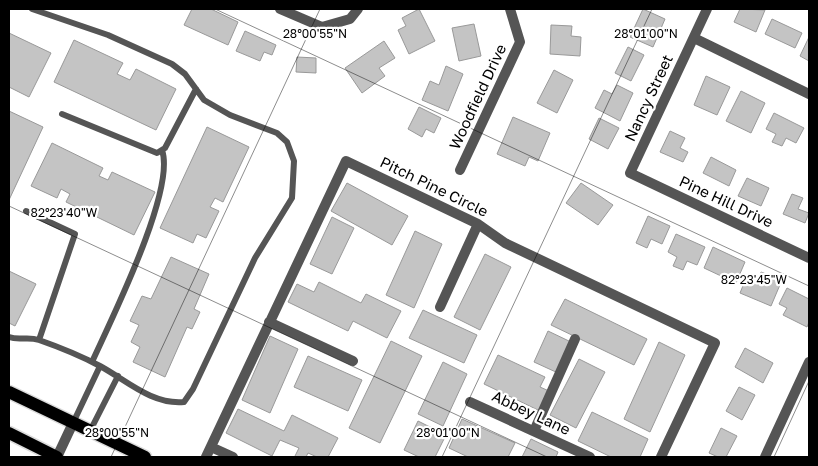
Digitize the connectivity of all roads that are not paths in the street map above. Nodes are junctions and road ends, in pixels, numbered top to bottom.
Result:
1 (32, 9) edge
2 (280, 9) edge
3 (358, 9) edge
4 (510, 9) edge
5 (706, 9) edge
6 (694, 38) junction
7 (196, 89) junction
8 (809, 94) edge
9 (62, 114) dead end
10 (162, 150) junction
11 (460, 170) dead end
12 (630, 173) joint
13 (26, 211) dead end
14 (478, 224) junction
15 (809, 258) edge
16 (440, 307) dead end
17 (269, 322) junction
18 (9, 338) edge
19 (575, 339) dead end
20 (39, 340) junction
21 (353, 361) dead end
22 (92, 362) junction
23 (809, 362) edge
24 (100, 366) junction
25 (118, 376) junction
26 (9, 392) edge
27 (470, 402) dead end
28 (73, 423) junction
29 (90, 431) junction
30 (534, 431) junction
31 (9, 433) edge
32 (211, 447) junction
33 (578, 455) edge
34 (57, 457) edge
35 (145, 457) edge
36 (206, 457) edge
37 (233, 457) edge
38 (590, 457) edge
39 (662, 457) edge
40 (765, 457) edge

1 - 7 lane
2 - 3 street
4 - 11 street, Woodfield Drive
5 - 6 street, Nancy Street
6 - 8 street
6 - 12 street, Nancy Street
7 - 10 lane
7 - 25 lane
9 - 10 lane
10 - 22 lane
12 - 15 street, Pine Hill Drive
13 - 20 lane
14 - 16 street
14 - 17 street, Pitch Pine Circle
14 - 39 street, Pitch Pine Circle
17 - 21 street
17 - 32 street, Pitch Pine Circle
18 - 20 lane
19 - 30 street
20 - 22 lane
22 - 24 lane
23 - 40 street
24 - 25 lane
24 - 28 lane
25 - 29 lane
26 - 28 main road
27 - 30 street, Abbey Lane
28 - 29 main road
28 - 34 street
29 - 35 main road
30 - 33 street, Abbey Lane
31 - 34 main road
32 - 36 street, Pitch Pine Circle
32 - 37 street
33 - 38 street

